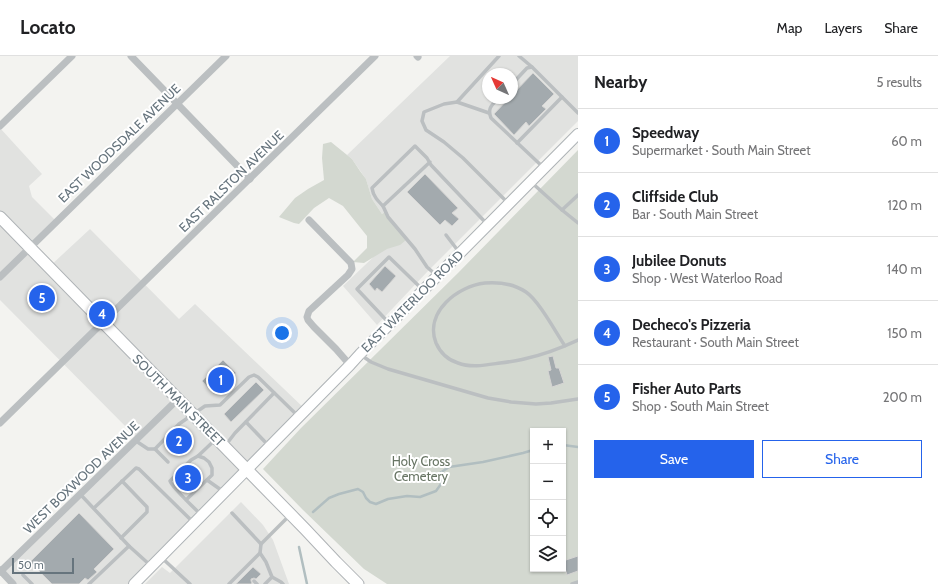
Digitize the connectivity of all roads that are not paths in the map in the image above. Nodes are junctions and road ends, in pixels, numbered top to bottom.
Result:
1 (72, 56) edge
2 (131, 56) edge
3 (226, 56) edge
4 (375, 56) edge
5 (499, 56) edge
6 (519, 56) edge
7 (532, 67) junction
8 (518, 78) edge
9 (562, 97) junction
10 (457, 102) junction
11 (177, 103) junction
12 (493, 104) edge
13 (489, 113) junction
14 (578, 113) edge
15 (0, 126) edge
16 (578, 134) edge
17 (518, 143) junction
18 (430, 162) junction
19 (544, 168) junction
20 (250, 179) junction
21 (530, 182) junction
22 (578, 196) edge
23 (509, 204) junction
24 (383, 206) junction
25 (562, 210) junction
26 (0, 217) edge
27 (310, 220) dead end
28 (578, 223) edge
29 (488, 225) junction
30 (446, 235) dead end
31 (30, 247) junction
32 (460, 253) junction
33 (437, 276) junction
34 (0, 277) edge
35 (423, 290) junction
36 (103, 323) junction
37 (389, 324) junction
38 (578, 340) edge
39 (565, 346) junction
40 (360, 354) junction
41 (350, 365) junction
42 (274, 393) junction
43 (178, 399) junction
44 (578, 399) edge
45 (193, 414) junction
46 (299, 417) junction
47 (246, 422) junction
48 (0, 423) edge
49 (217, 438) junction
50 (136, 441) junction
51 (225, 447) junction
52 (269, 447) junction
53 (155, 449) junction
54 (198, 456) junction
55 (168, 462) dead end
56 (248, 470) junction
57 (207, 480) junction
58 (122, 481) junction
59 (225, 493) junction
60 (81, 494) junction
61 (186, 500) junction
62 (94, 508) junction
63 (232, 513) dead end
64 (290, 514) junction
65 (202, 516) junction
66 (194, 523) junction
67 (121, 538) junction
68 (261, 544) junction
69 (129, 546) junction
70 (260, 553) junction
71 (161, 557) junction
72 (151, 567) junction
73 (243, 570) junction
74 (0, 571) edge
75 (247, 574) dead end
76 (23, 575) dead end
77 (236, 577) junction
78 (272, 577) junction
79 (239, 581) dead end
80 (578, 582) edge
81 (31, 583) edge
82 (13, 584) edge
83 (89, 584) edge
84 (134, 584) edge
85 (190, 584) edge
86 (229, 584) edge
87 (265, 584) edge
88 (283, 584) edge
89 (358, 584) edge
90 (572, 584) edge

1 - 15 street
2 - 11 street
3 - 11 street, EAST WOODSDALE AVENUE
4 - 20 street, EAST RALSTON AVENUE
5 - 10 lane
6 - 7 lane
7 - 8 lane
7 - 9 lane
9 - 14 lane
9 - 17 lane
10 - 13 lane
10 - 23 lane
11 - 20 street
11 - 31 street, EAST WOODSDALE AVENUE
12 - 13 lane
13 - 17 lane
16 - 19 main road, EAST WATERLOO ROAD
17 - 19 lane
18 - 24 lane
18 - 24 lane
18 - 29 lane
19 - 21 main road, EAST WATERLOO ROAD
20 - 36 street, EAST RALSTON AVENUE
21 - 23 main road, EAST WATERLOO ROAD
21 - 25 lane
22 - 25 lane
23 - 29 main road, EAST WATERLOO ROAD
24 - 33 lane
25 - 28 lane
26 - 31 main road, SOUTH MAIN STREET
27 - 41 street
29 - 32 main road, EAST WATERLOO ROAD
30 - 32 lane
31 - 34 street, EAST WOODSDALE AVENUE
31 - 36 main road, SOUTH MAIN STREET
32 - 33 main road, EAST WATERLOO ROAD
33 - 35 main road, EAST WATERLOO ROAD
35 - 37 main road, EAST WATERLOO ROAD
35 - 37 lane
36 - 43 main road, SOUTH MAIN STREET
36 - 48 street, EAST RALSTON AVENUE
37 - 40 main road, EAST WATERLOO ROAD
38 - 39 lane
39 - 39 lane
40 - 41 main road, EAST WATERLOO ROAD
40 - 44 lane
41 - 46 main road, EAST WATERLOO ROAD
42 - 45 lane
42 - 46 lane
42 - 47 lane
43 - 45 main road, SOUTH MAIN STREET
43 - 50 street, WEST BOXWOOD AVENUE
45 - 49 main road, SOUTH MAIN STREET
45 - 53 lane
46 - 52 main road, EAST WATERLOO ROAD
47 - 51 lane
47 - 52 lane
49 - 51 main road, SOUTH MAIN STREET
49 - 54 lane
50 - 53 lane
50 - 60 street, WEST BOXWOOD AVENUE
51 - 56 main road, SOUTH MAIN STREET
52 - 56 main road, EAST WATERLOO ROAD
53 - 55 lane
54 - 57 lane
54 - 61 lane
56 - 59 main road, EAST WATERLOO ROAD
56 - 64 main road, SOUTH MAIN STREET
57 - 59 lane
57 - 61 lane
58 - 62 lane
58 - 66 lane
58 - 67 lane
59 - 65 main road, EAST WATERLOO ROAD
60 - 62 lane
60 - 74 street, WEST BOXWOOD AVENUE
61 - 65 lane
62 - 67 lane
63 - 68 lane
64 - 68 lane
64 - 89 main road, SOUTH MAIN STREET
65 - 66 main road, EAST WATERLOO ROAD
66 - 71 main road, EAST WATERLOO ROAD
67 - 69 lane
68 - 70 lane
69 - 72 lane
69 - 83 lane
70 - 73 lane
70 - 78 lane
71 - 72 main road, EAST WATERLOO ROAD
71 - 85 lane
72 - 84 main road, EAST WATERLOO ROAD
73 - 75 lane
73 - 77 lane
74 - 82 street
76 - 81 lane
77 - 79 lane
77 - 86 lane
78 - 87 lane
78 - 88 lane
80 - 90 lane

